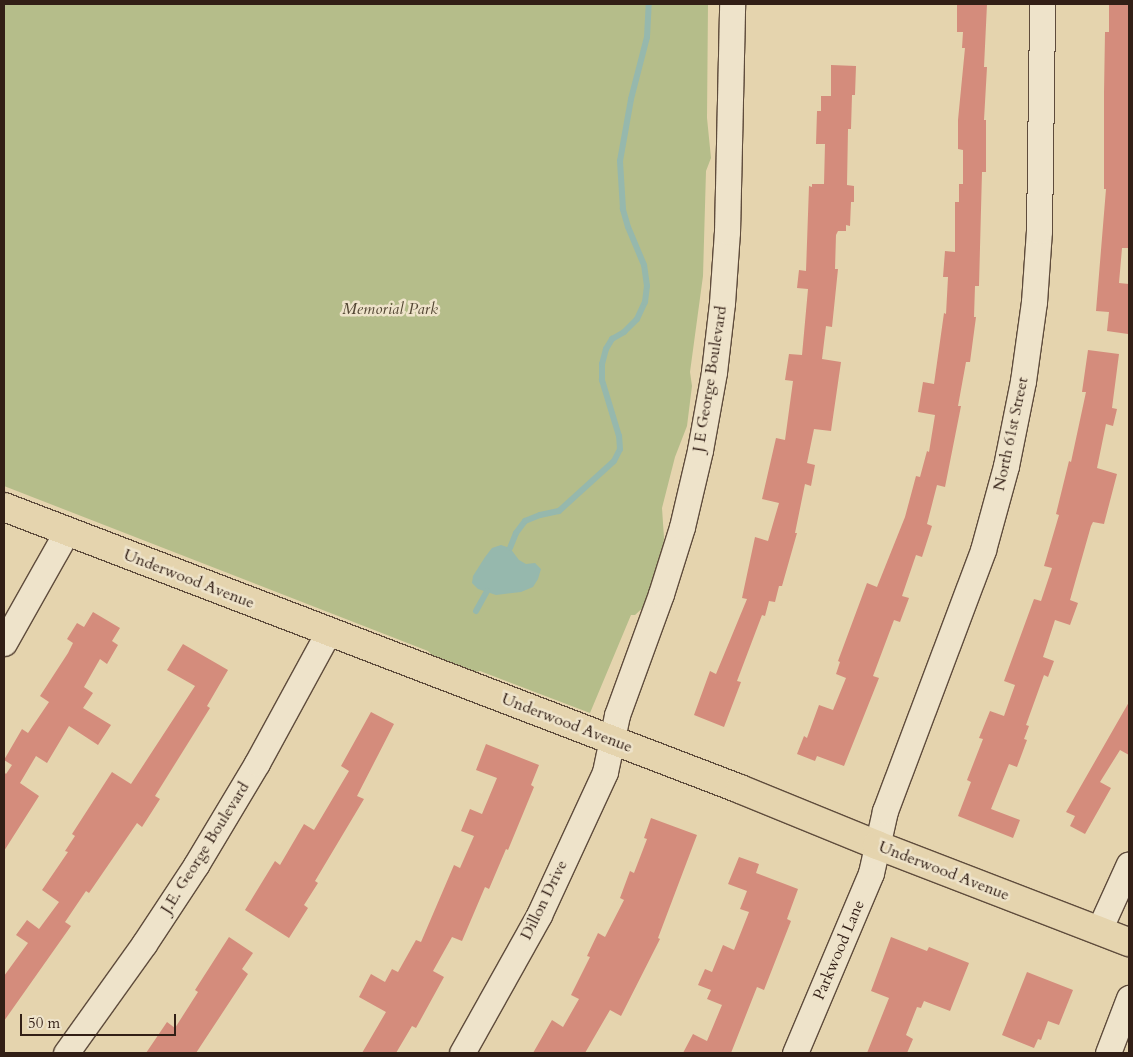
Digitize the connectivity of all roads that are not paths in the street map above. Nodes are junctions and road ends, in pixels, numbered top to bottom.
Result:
1 (732, 4) edge
2 (1042, 4) edge
3 (4, 507) edge
4 (67, 531) junction
5 (328, 632) junction
6 (4, 642) edge
7 (612, 740) junction
8 (877, 845) junction
9 (1129, 864) edge
10 (1099, 930) junction
11 (1129, 942) edge
12 (1129, 998) edge
13 (66, 1053) edge
14 (462, 1053) edge
15 (795, 1053) edge
16 (1108, 1053) edge

1 - 7 street, J E George Boulevard
2 - 8 street, North 61st Street
3 - 4 main road, Underwood Avenue
4 - 5 main road, Underwood Avenue
4 - 6 street
5 - 7 main road, Underwood Avenue
5 - 13 street, J.E. George Boulevard
7 - 8 main road, Underwood Avenue
7 - 14 street, Dillon Drive
8 - 10 main road, Underwood Avenue
8 - 15 street, Parkwood Lane
9 - 10 street
10 - 11 main road, Underwood Avenue
12 - 16 street

